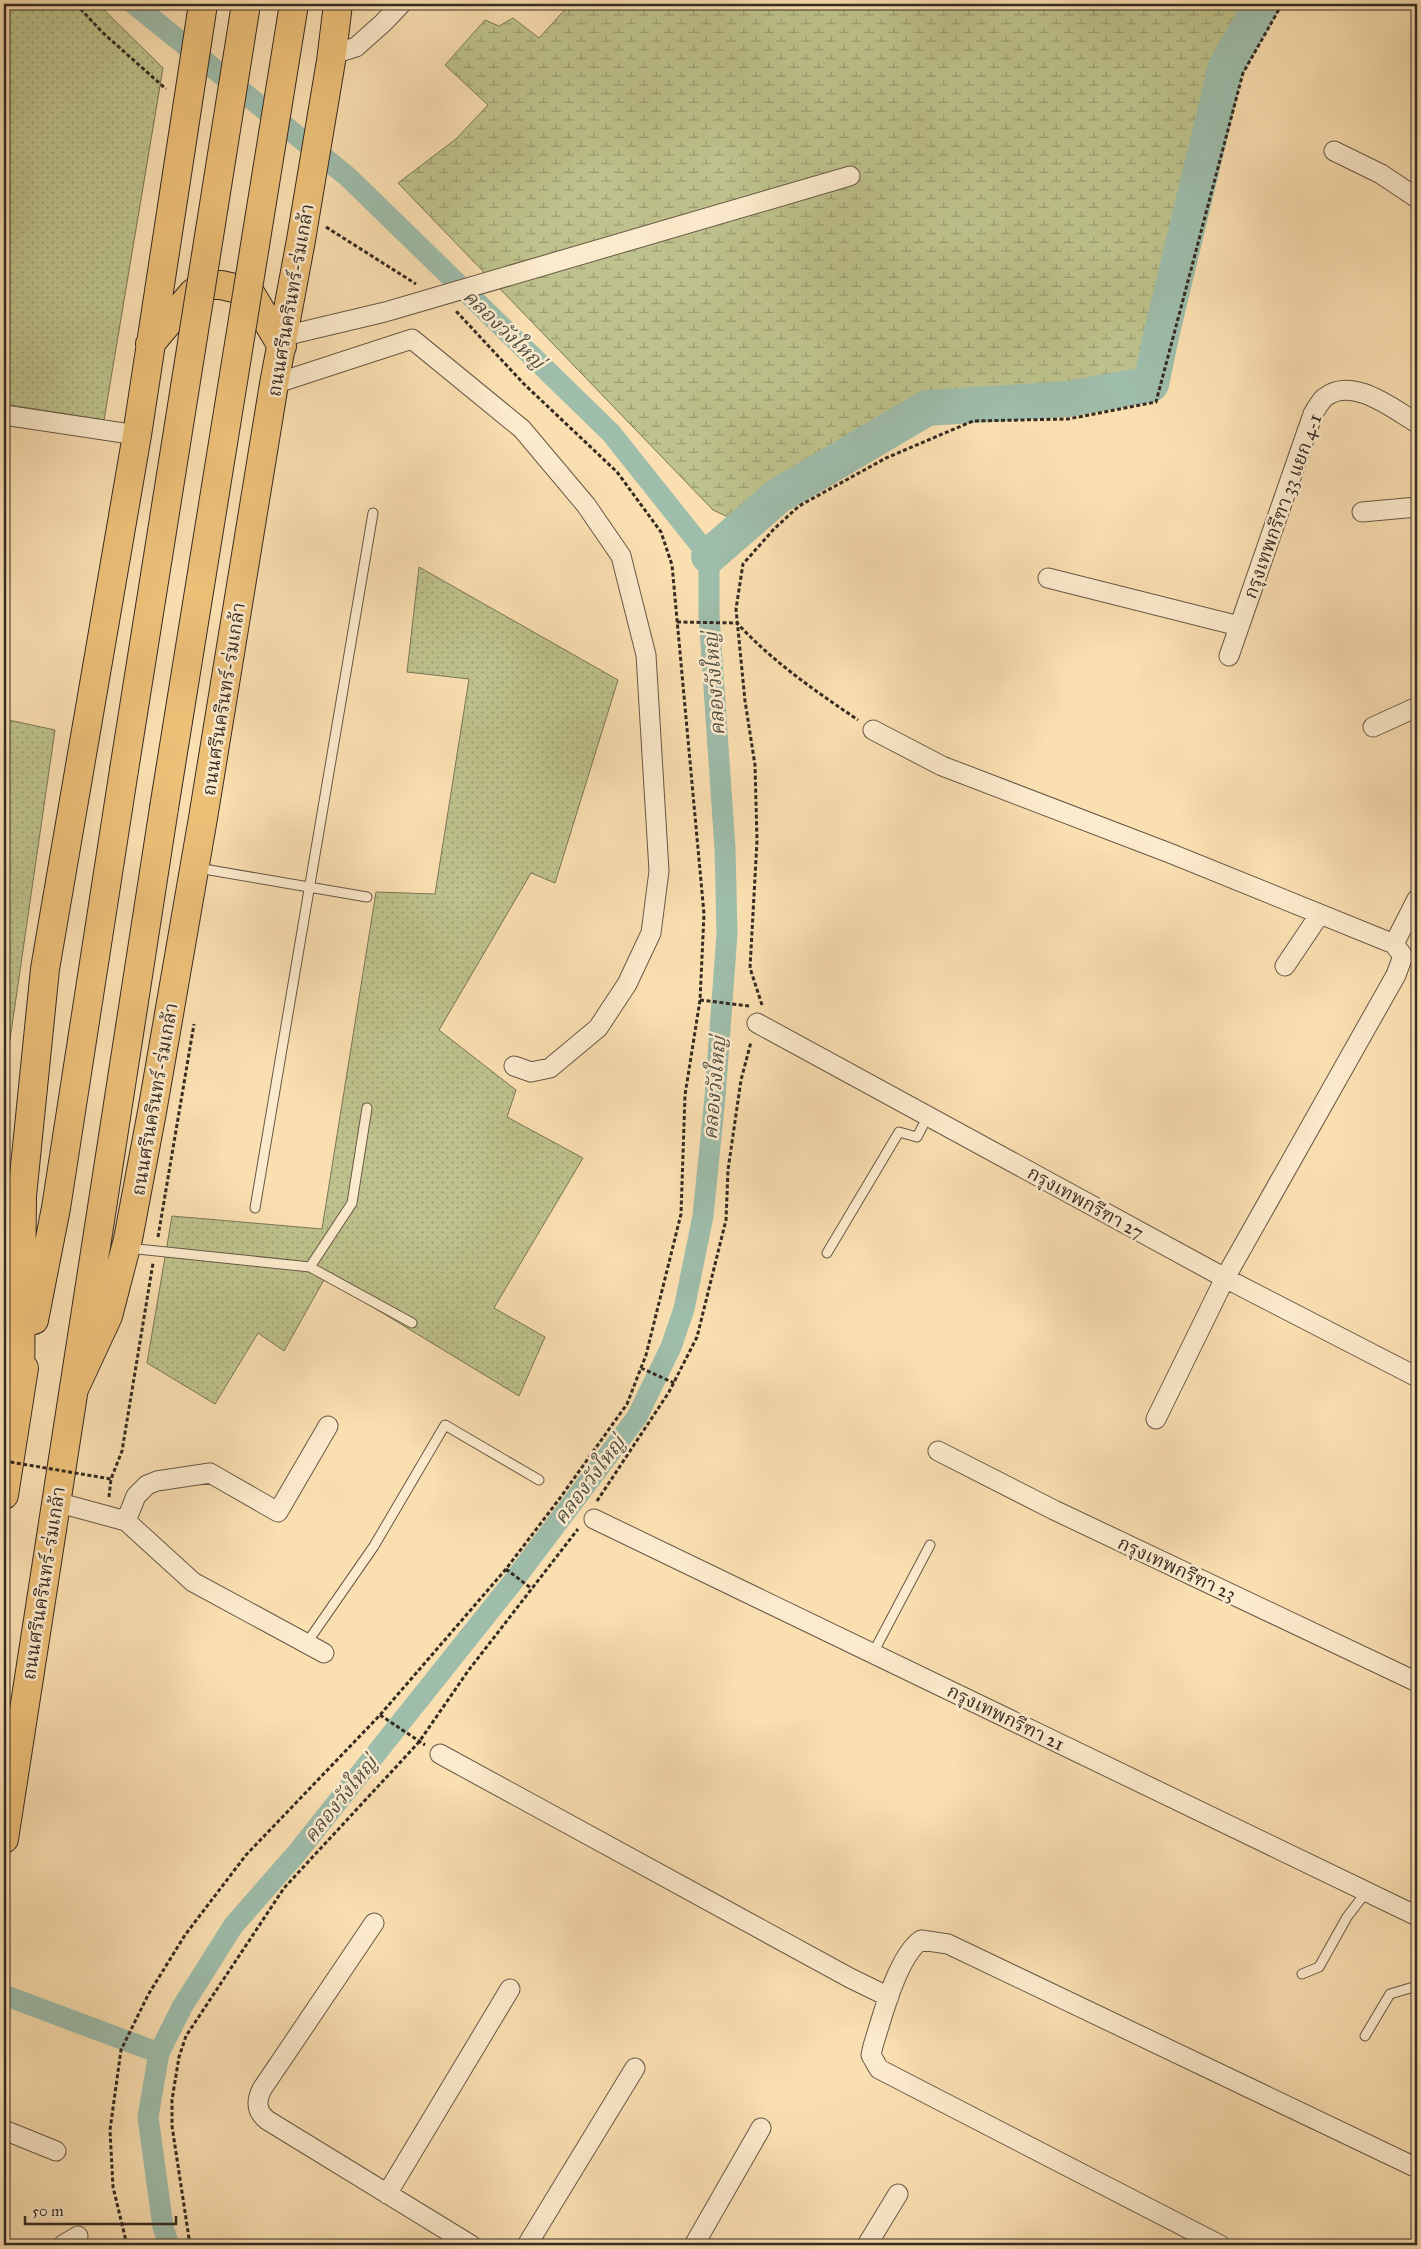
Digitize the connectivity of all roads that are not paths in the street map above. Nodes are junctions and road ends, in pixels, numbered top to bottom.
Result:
1 (203, 4) edge
2 (246, 4) edge
3 (294, 4) edge
4 (338, 4) edge
5 (401, 4) edge
6 (330, 58) junction
7 (1334, 151) dead end
8 (850, 176) dead end
9 (1417, 198) edge
10 (283, 341) junction
11 (150, 344) junction
12 (274, 384) junction
13 (4, 415) edge
14 (1417, 423) edge
15 (136, 435) junction
16 (1417, 507) edge
17 (1362, 512) dead end
18 (373, 513) dead end
19 (1048, 578) dead end
20 (1239, 626) junction
21 (1229, 656) dead end
22 (1417, 707) edge
23 (1373, 726) dead end
24 (873, 730) road end
25 (195, 868) junction
26 (309, 888) junction
27 (367, 897) dead end
28 (1417, 899) edge
29 (1320, 914) junction
30 (1394, 944) junction
31 (1285, 966) dead end
32 (757, 1023) road end
33 (514, 1066) dead end
34 (367, 1108) dead end
35 (928, 1116) junction
36 (255, 1208) dead end
37 (125, 1248) junction
38 (827, 1254) dead end
39 (310, 1267) junction
40 (1225, 1278) junction
41 (412, 1323) dead end
42 (18, 1376) junction
43 (1417, 1376) edge
44 (75, 1386) junction
45 (1156, 1420) dead end
46 (328, 1426) dead end
47 (938, 1451) dead end
48 (539, 1480) dead end
49 (4, 1495) edge
50 (56, 1502) junction
51 (589, 1518) road end
52 (126, 1521) junction
53 (930, 1545) dead end
54 (306, 1645) junction
55 (324, 1653) dead end
56 (873, 1653) junction
57 (1417, 1682) edge
58 (435, 1751) road end
59 (4, 1839) edge
60 (1366, 1891) junction
61 (1417, 1916) edge
62 (374, 1923) dead end
63 (1302, 1974) dead end
64 (1417, 1986) edge
65 (510, 1989) dead end
66 (889, 1997) junction
67 (1365, 2036) dead end
68 (635, 2068) dead end
69 (761, 2128) dead end
70 (6, 2137) edge
71 (56, 2151) dead end
72 (1417, 2168) edge
73 (387, 2194) junction
74 (898, 2194) dead end
75 (471, 2245) edge
76 (527, 2245) edge
77 (694, 2245) edge
78 (867, 2245) edge
79 (1220, 2245) edge

1 - 11 main road
2 - 42 main road, bridge
3 - 44 main road, ถนนศรีนครินทร์-ร่มเกล้า, bridge
4 - 6 main road, ถนนศรีนครินทร์-ร่มเกล้า
5 - 6 street
6 - 10 main road, ถนนศรีนครินทร์-ร่มเกล้า
7 - 9 street
8 - 10 street
10 - 11 main road
10 - 12 main road, ถนนศรีนครินทร์-ร่มเกล้า
11 - 15 main road
12 - 25 main road, ถนนศรีนครินทร์-ร่มเกล้า
12 - 33 street
13 - 15 street
14 - 20 street, กรุงเทพกรีฑา 33 แยก 4-1
15 - 42 main road
16 - 17 street
18 - 26 lane
19 - 20 street
20 - 21 street, กรุงเทพกรีฑา 33 แยก 4-1
22 - 23 street
24 - 29 street
25 - 26 lane
25 - 37 main road, ถนนศรีนครินทร์-ร่มเกล้า
26 - 27 lane
26 - 36 lane
28 - 30 street
29 - 30 street
29 - 31 street
30 - 40 street
32 - 35 street, กรุงเทพกรีฑา 27
34 - 39 lane
35 - 38 lane
35 - 40 street, กรุงเทพกรีฑา 27
37 - 39 lane
37 - 44 main road, ถนนศรีนครินทร์-ร่มเกล้า
39 - 41 lane
40 - 43 street, กรุงเทพกรีฑา 27
40 - 45 street
42 - 49 main road
44 - 50 main road, ถนนศรีนครินทร์-ร่มเกล้า
46 - 52 street
47 - 57 street, กรุงเทพกรีฑา 23
48 - 54 lane
50 - 52 street
50 - 59 main road, ถนนศรีนครินทร์-ร่มเกล้า
51 - 56 street, กรุงเทพกรีฑา 21
52 - 54 street
53 - 56 lane
54 - 55 street
56 - 60 street, กรุงเทพกรีฑา 21
58 - 66 street
60 - 61 street, กรุงเทพกรีฑา 21
60 - 63 lane
62 - 73 street
64 - 67 lane
65 - 73 street
66 - 72 street
66 - 79 street
68 - 76 street
69 - 77 street
70 - 71 street
73 - 75 street
74 - 78 street

